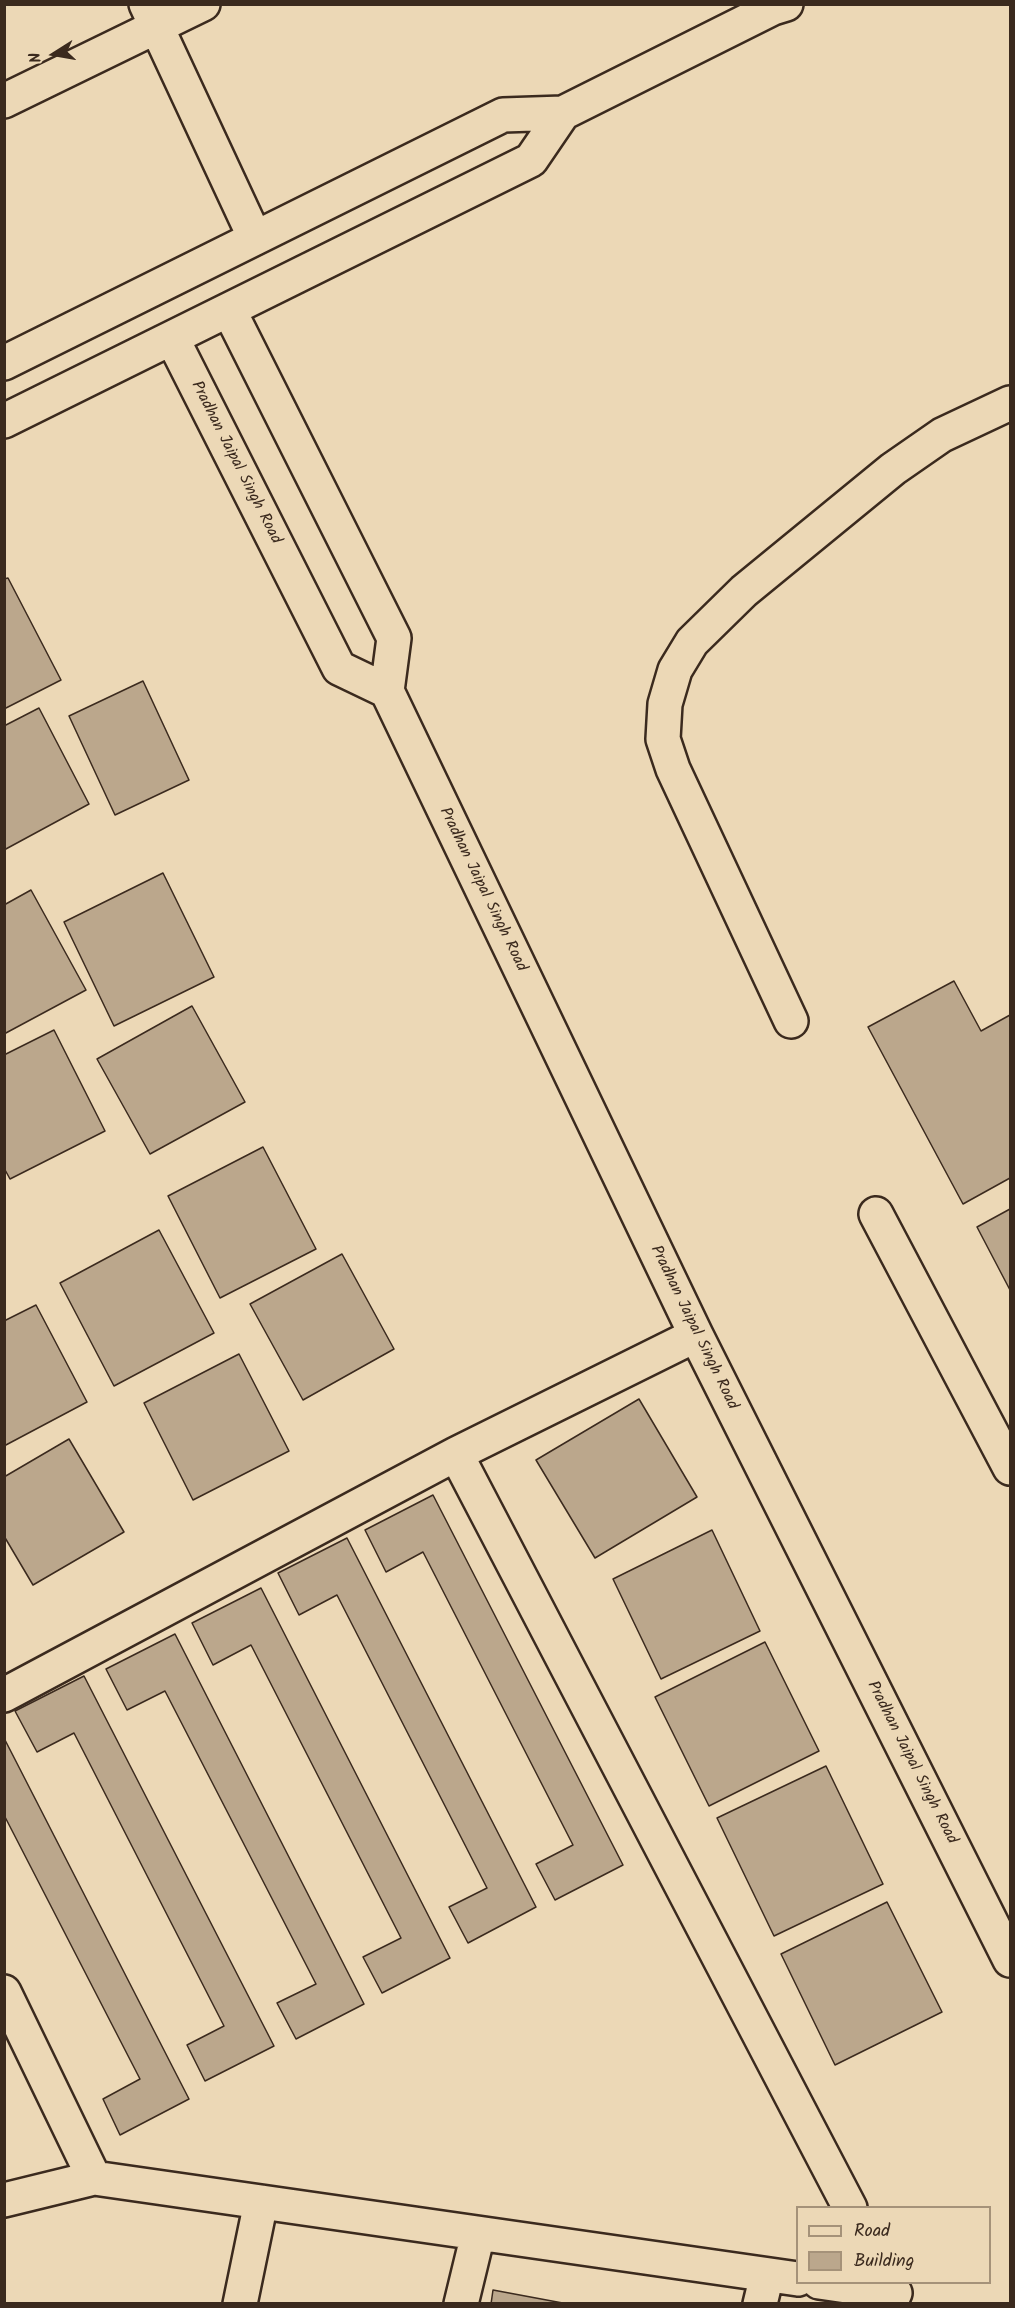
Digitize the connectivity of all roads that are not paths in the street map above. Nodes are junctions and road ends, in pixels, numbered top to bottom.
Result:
1 (202, 4) edge
2 (786, 4) edge
3 (151, 16) edge
4 (4, 100) edge
5 (563, 113) junction
6 (255, 238) junction
7 (229, 310) junction
8 (172, 338) junction
9 (4, 363) edge
10 (1011, 403) edge
11 (4, 421) edge
12 (387, 691) junction
13 (791, 1021) dead end
14 (876, 1214) dead end
15 (696, 1335) junction
16 (456, 1454) junction
17 (1011, 1468) edge
18 (4, 1695) edge
19 (1011, 1960) edge
20 (4, 1992) edge
21 (94, 2178) junction
22 (4, 2200) edge
23 (261, 2202) junction
24 (849, 2206) edge
25 (478, 2234) junction
26 (826, 2284) edge
27 (775, 2286) edge
28 (894, 2293) edge
29 (240, 2304) edge
30 (461, 2304) edge

1 - 3 street
2 - 5 street
3 - 4 street
3 - 6 street
5 - 6 street
5 - 7 street
6 - 9 street
7 - 8 street
7 - 12 street
8 - 11 street
8 - 12 street, Pradhan Jaipal Singh Road
10 - 13 street
12 - 15 street, Pradhan Jaipal Singh Road
14 - 17 street
15 - 16 street
15 - 19 street, Pradhan Jaipal Singh Road
16 - 18 street
16 - 24 street
20 - 21 street
21 - 22 street
21 - 23 street
23 - 25 street
23 - 29 street
25 - 27 street
25 - 30 street
26 - 28 street

